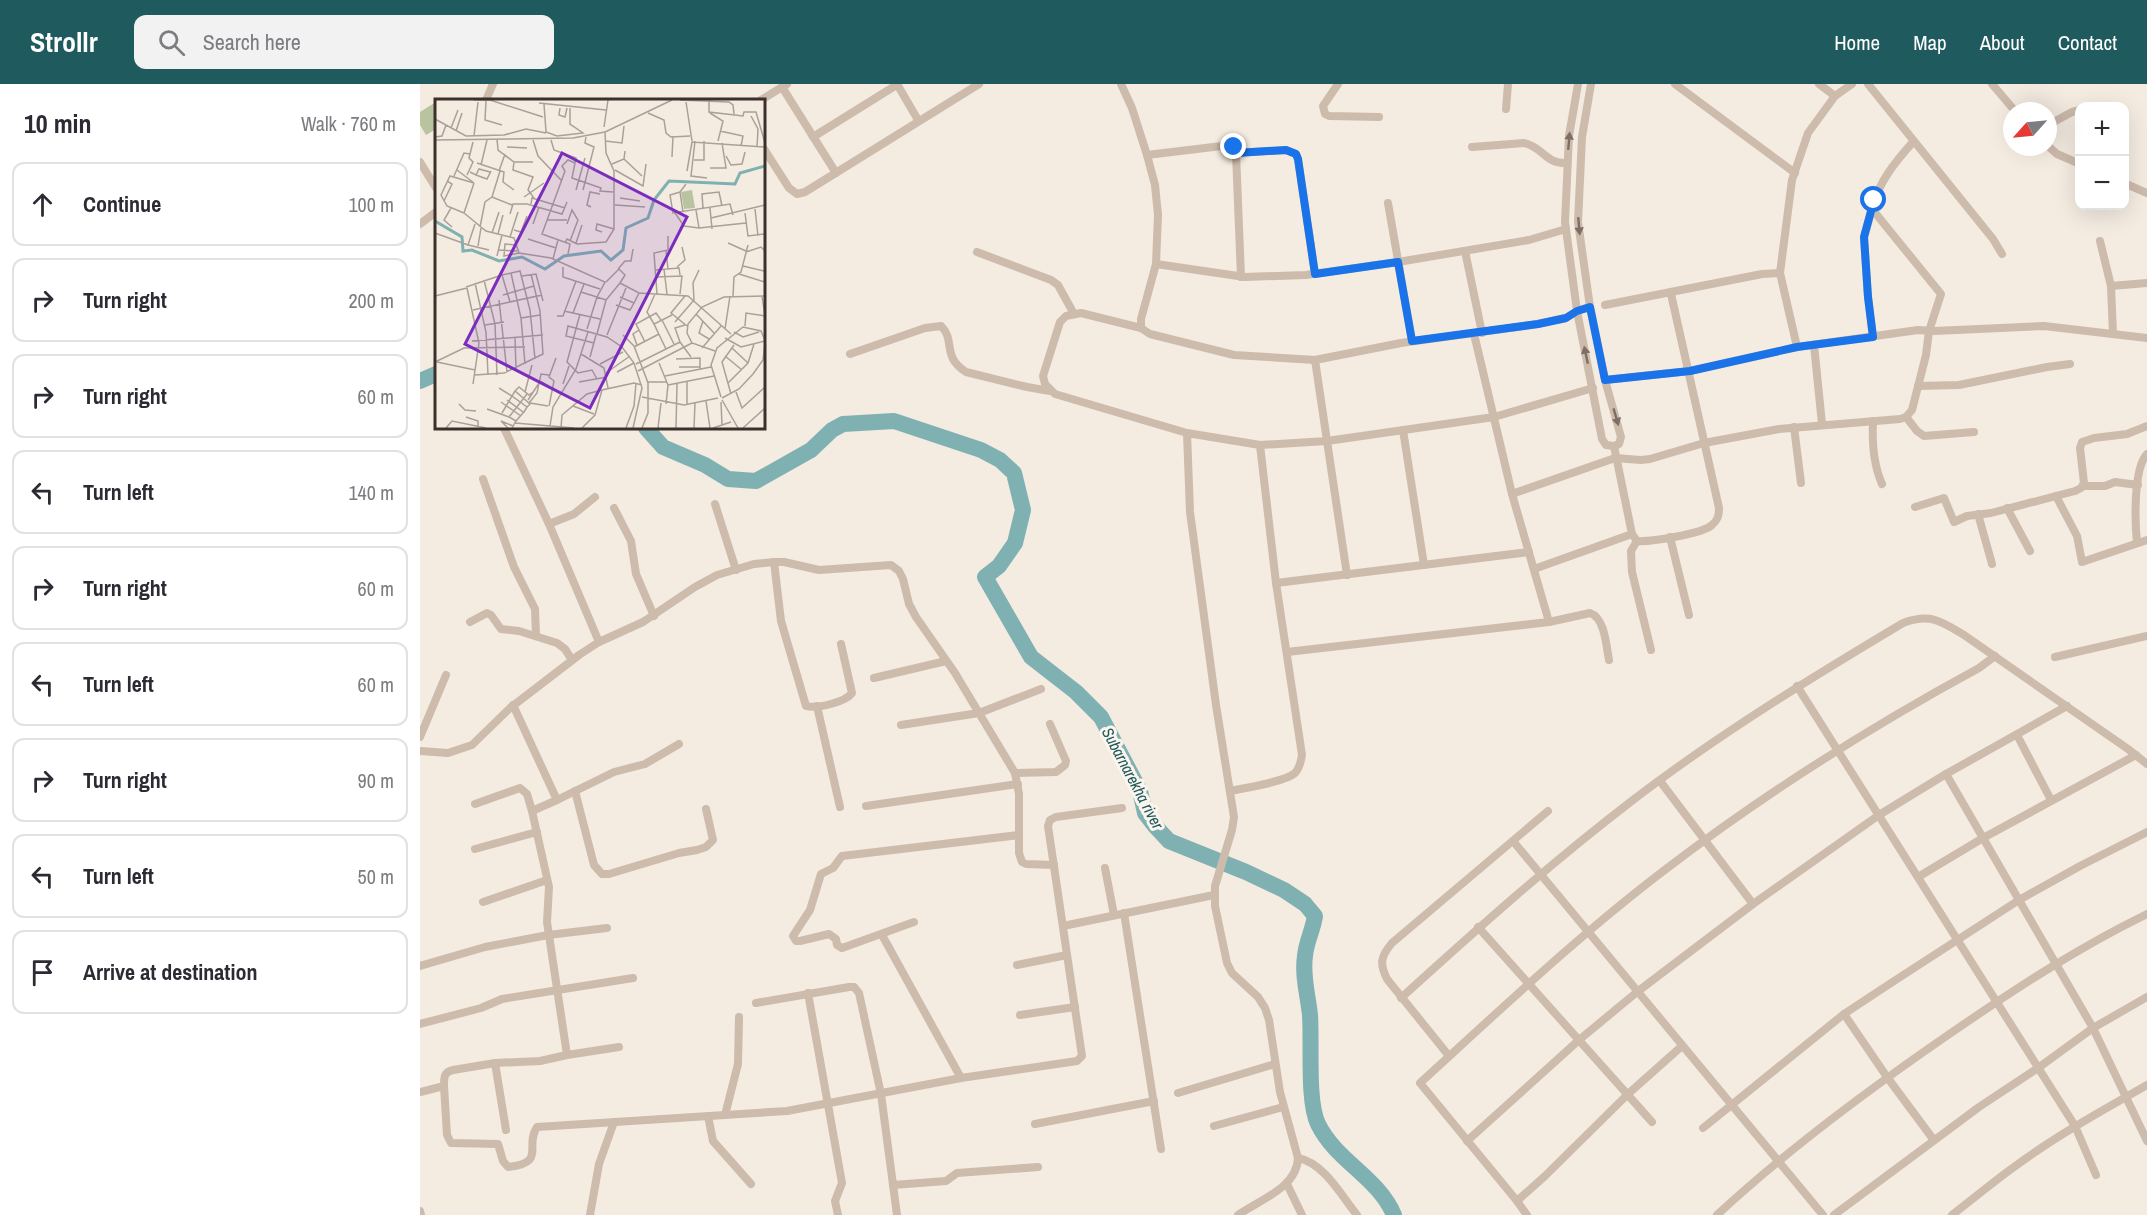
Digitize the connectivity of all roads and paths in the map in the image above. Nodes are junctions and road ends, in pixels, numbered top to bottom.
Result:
1 (493, 84) edge
2 (897, 84) edge
3 (979, 84) edge
4 (1120, 84) edge
5 (1338, 84) edge
6 (1508, 84) edge
7 (1578, 84) edge
8 (1591, 84) edge
9 (1675, 84) edge
10 (1820, 84) edge
11 (1852, 84) edge
12 (1868, 84) edge
13 (1992, 84) edge
14 (785, 86) edge
15 (964, 88) edge
16 (1835, 96) junction
17 (486, 99) edge
18 (763, 99) edge
19 (2007, 102) edge
20 (1506, 109) dead end
21 (2075, 112) edge
22 (1379, 117) dead end
23 (918, 120) junction
24 (2057, 120) edge
25 (813, 137) junction
26 (1913, 142) junction
27 (1472, 147) dead end
28 (765, 151) edge
29 (1236, 153) junction
30 (1148, 154) junction
31 (2057, 154) edge
32 (420, 162) edge
33 (2075, 162) edge
34 (1567, 163) junction
35 (836, 172) junction
36 (1795, 173) junction
37 (2129, 185) edge
38 (435, 186) edge
39 (2147, 193) edge
40 (1388, 204) dead end
41 (1872, 209) junction
42 (435, 213) edge
43 (420, 224) edge
44 (1566, 230) junction
45 (2100, 242) dead end
46 (1465, 250) junction
47 (976, 252) dead end
48 (2002, 254) dead end
49 (1398, 262) junction
50 (1156, 264) junction
51 (1779, 273) junction
52 (1315, 274) junction
53 (1241, 277) junction
54 (2147, 283) edge
55 (2111, 286) junction
56 (1671, 294) junction
57 (1605, 305) dead end
58 (1590, 307) junction
59 (1577, 311) junction
60 (1074, 314) junction
61 (1141, 328) junction
62 (1929, 331) junction
63 (1478, 333) junction
64 (2112, 334) junction
65 (1873, 337) junction
66 (2147, 338) edge
67 (1412, 341) junction
68 (1814, 345) junction
69 (1797, 347) junction
70 (850, 354) dead end
71 (1315, 360) junction
72 (2070, 364) dead end
73 (1690, 371) junction
74 (1605, 380) junction
75 (1918, 386) junction
76 (1593, 388) junction
77 (1050, 390) junction
78 (1494, 417) junction
79 (1906, 417) junction
80 (1873, 421) junction
81 (1822, 424) junction
82 (2147, 426) edge
83 (1794, 427) junction
84 (504, 429) edge
85 (1403, 430) junction
86 (1974, 432) dead end
87 (1187, 433) junction
88 (1327, 441) junction
89 (1704, 443) junction
90 (1260, 445) junction
91 (1614, 446) junction
92 (2147, 454) edge
93 (1615, 458) junction
94 (483, 479) dead end
95 (1800, 483) dead end
96 (1882, 484) dead end
97 (2138, 485) junction
98 (2083, 486) junction
99 (1512, 494) junction
100 (595, 496) dead end
101 (2056, 496) junction
102 (715, 504) dead end
103 (1915, 507) dead end
104 (614, 508) dead end
105 (2007, 508) junction
106 (1978, 514) junction
107 (549, 524) junction
108 (1634, 537) junction
109 (1670, 537) junction
110 (2147, 540) edge
111 (2137, 543) junction
112 (2030, 551) dead end
113 (1529, 552) junction
114 (774, 562) junction
115 (1992, 564) dead end
116 (1424, 565) junction
117 (1534, 569) junction
118 (736, 570) junction
119 (1347, 575) junction
120 (1276, 583) junction
121 (1689, 615) dead end
122 (654, 616) junction
123 (470, 622) dead end
124 (1549, 622) junction
125 (536, 636) junction
126 (2147, 636) edge
127 (598, 642) junction
128 (841, 644) dead end
129 (1651, 650) dead end
130 (1287, 652) junction
131 (1995, 656) junction
132 (2055, 657) dead end
133 (572, 660) junction
134 (1609, 660) dead end
135 (946, 661) junction
136 (446, 675) dead end
137 (874, 678) dead end
138 (1797, 686) junction
139 (1041, 689) dead end
140 (513, 705) junction
141 (817, 706) junction
142 (2067, 706) junction
143 (979, 713) junction
144 (1050, 724) dead end
145 (901, 725) dead end
146 (2017, 735) junction
147 (420, 737) edge
148 (679, 744) dead end
149 (1839, 750) junction
150 (420, 751) edge
151 (2136, 755) junction
152 (2147, 764) edge
153 (1015, 773) junction
154 (1946, 774) junction
155 (1660, 781) junction
156 (1018, 784) junction
157 (575, 791) junction
158 (1230, 791) junction
159 (557, 800) junction
160 (2051, 800) junction
161 (475, 804) dead end
162 (866, 806) dead end
163 (840, 807) dead end
164 (1122, 808) dead end
165 (706, 809) dead end
166 (532, 811) junction
167 (1548, 812) dead end
168 (1879, 815) junction
169 (537, 832) junction
170 (2147, 832) edge
171 (1019, 834) junction
172 (1983, 838) junction
173 (1704, 840) junction
174 (1513, 841) junction
175 (475, 849) dead end
176 (1054, 865) junction
177 (1105, 868) dead end
178 (1539, 874) junction
179 (1918, 877) junction
180 (547, 880) junction
181 (1214, 890) junction
182 (2019, 900) junction
183 (483, 902) dead end
184 (1753, 904) junction
185 (1124, 913) junction
186 (2147, 914) edge
187 (1114, 915) junction
188 (914, 922) dead end
189 (1063, 926) junction
190 (1478, 927) junction
191 (607, 928) dead end
192 (1588, 932) junction
193 (548, 935) junction
194 (882, 935) junction
195 (1957, 939) junction
196 (1067, 955) junction
197 (2055, 964) junction
198 (1017, 965) dead end
199 (420, 966) edge
200 (633, 978) dead end
201 (1529, 984) junction
202 (557, 989) junction
203 (1637, 992) junction
204 (808, 993) junction
205 (2147, 997) edge
206 (1401, 998) junction
207 (1996, 1002) junction
208 (756, 1003) dead end
209 (1074, 1006) junction
210 (1844, 1014) junction
211 (1020, 1015) dead end
212 (740, 1017) dead end
213 (420, 1024) edge
214 (2093, 1028) junction
215 (1579, 1040) junction
216 (1682, 1046) junction
217 (619, 1047) dead end
218 (567, 1055) junction
219 (1449, 1056) junction
220 (495, 1063) junction
221 (1275, 1064) junction
222 (2038, 1068) junction
223 (1887, 1077) junction
224 (961, 1078) junction
225 (2147, 1085) edge
226 (444, 1086) junction
227 (420, 1092) edge
228 (1178, 1093) dead end
229 (881, 1094) junction
230 (1628, 1094) junction
231 (2127, 1097) junction
232 (1154, 1101) junction
233 (828, 1104) junction
234 (1732, 1105) junction
235 (1283, 1107) junction
236 (725, 1114) junction
237 (708, 1116) junction
238 (614, 1122) junction
239 (1652, 1122) dead end
240 (1035, 1124) dead end
241 (1214, 1126) dead end
242 (2075, 1126) junction
243 (1703, 1128) dead end
244 (506, 1130) dead end
245 (1933, 1139) junction
246 (1467, 1141) junction
247 (2147, 1142) edge
248 (1161, 1149) dead end
249 (1298, 1158) junction
250 (1778, 1161) junction
251 (1038, 1167) dead end
252 (2096, 1175) dead end
253 (751, 1184) dead end
254 (1287, 1184) junction
255 (893, 1185) junction
256 (1517, 1201) junction
257 (1250, 1206) junction
258 (1726, 1207) junction
259 (590, 1215) edge
260 (838, 1215) edge
261 (897, 1215) edge
262 (1238, 1215) edge
263 (1254, 1215) edge
264 (1302, 1215) edge
265 (1357, 1215) edge
266 (1527, 1215) edge
267 (1717, 1215) edge
268 (1733, 1215) edge
269 (1823, 1215) edge
270 (1834, 1215) edge
271 (1952, 1215) edge

1 - 17 street
2 - 23 street
2 - 25 street
3 - 15 street
4 - 30 street
5 - 22 street
6 - 20 street
34 -> 7 street
8 -> 58 street
9 - 36 street
10 - 16 street
11 - 16 street
12 - 26 street
13 - 19 street
14 - 18 street
14 - 25 street
15 - 23 street
16 - 36 street
21 - 24 street
23 - 35 street
25 - 35 street
26 - 41 street
26 - 48 street
27 - 34 street
28 - 35 street
29 - 30 street
29 - 52 street
29 - 53 street
30 - 50 street
31 - 33 street
32 - 38 street
34 - 44 street
36 - 51 street
37 - 39 street
40 - 49 street
41 - 62 street
41 - 65 street
42 - 43 street
44 - 46 street
44 - 59 street
45 - 55 street
46 - 49 street
46 - 63 street
47 - 60 street
49 - 52 street
49 - 67 street
50 - 53 street
50 - 61 street
51 - 56 street
51 - 69 street
52 - 53 street
54 - 55 street
55 - 64 street
56 - 57 street
56 - 73 street
58 - 59 street
58 - 74 street
59 - 63 street
76 -> 59 street
60 - 61 street
60 - 77 street
61 - 71 street
62 - 64 street
62 - 65 street
62 - 75 street
63 - 67 street
63 - 78 street
64 - 66 street
65 - 68 street
67 - 71 street
68 - 69 street
68 - 81 street
69 - 73 street
70 - 77 street
71 - 88 street
72 - 75 street
73 - 74 street
73 - 89 street
74 -> 91 street
75 - 79 street
76 - 78 street
76 - 91 street
77 - 87 street
78 - 85 street
78 - 99 street
79 - 80 street
79 - 86 street
80 - 81 street
80 - 96 street
81 - 83 street
82 - 98 street
83 - 89 street
83 - 95 street
84 - 107 street
85 - 88 street
85 - 116 street
87 - 90 street
87 - 158 street
88 - 90 street
88 - 119 street
89 - 93 street
89 - 109 street
90 - 120 street
91 - 93 street
92 - 97 street
93 - 99 street
93 - 108 street
94 - 125 street
97 - 98 street
97 - 111 street
98 - 101 street
99 - 113 street
100 - 107 street
101 - 105 street
101 - 111 street
102 - 118 street
103 - 106 street
104 - 122 street
105 - 106 street
105 - 112 street
106 - 115 street
107 - 127 street
108 - 109 street
108 - 117 street
108 - 129 street
109 - 121 street
110 - 111 street
113 - 116 street
113 - 117 street
114 - 118 street
114 - 135 street
114 - 141 street
116 - 119 street
117 - 124 street
118 - 122 street
119 - 120 street
120 - 130 street
122 - 127 street
123 - 125 street
124 - 130 street
124 - 134 street
125 - 133 street
126 - 132 street
127 - 133 street
128 - 141 street
130 - 158 street
131 - 138 street
131 - 142 street
131 - 149 street
133 - 140 street
135 - 137 street
135 - 143 street
136 - 147 street
138 - 149 street
138 - 155 street
139 - 143 street
140 - 150 street
140 - 159 street
141 - 163 street
142 - 146 street
142 - 151 street
143 - 145 street
143 - 153 street
144 - 153 street
146 - 154 street
146 - 160 street
148 - 157 street
149 - 168 street
149 - 173 street
151 - 152 street
151 - 160 street
153 - 156 street
154 - 168 street
154 - 172 street
155 - 173 street
155 - 178 street
156 - 162 street
156 - 171 street
157 - 159 street
157 - 165 street
158 - 181 street
159 - 166 street
160 - 172 street
161 - 166 street
164 - 176 street
166 - 169 street
167 - 174 street
168 - 179 street
168 - 184 street
169 - 175 street
169 - 180 street
170 - 182 street
171 - 176 street
171 - 194 street
172 - 179 street
172 - 182 street
173 - 184 street
173 - 192 street
174 - 178 street
174 - 206 street
176 - 189 street
177 - 187 street
178 - 190 street
178 - 192 street
179 - 195 street
180 - 183 street
180 - 193 street
181 - 185 street
181 - 221 street
182 - 195 street
182 - 197 street
184 - 203 street
185 - 187 street
185 - 232 street
186 - 197 street
187 - 189 street
188 - 194 street
189 - 196 street
190 - 201 street
190 - 206 street
191 - 193 street
192 - 201 street
192 - 203 street
193 - 199 street
193 - 202 street
194 - 224 street
195 - 207 street
195 - 210 street
196 - 198 street
196 - 209 street
197 - 207 street
197 - 214 street
200 - 202 street
201 - 215 street
201 - 219 street
202 - 213 street
202 - 218 street
203 - 215 street
203 - 216 street
204 - 208 street
204 - 229 street
204 - 233 street
205 - 214 street
206 - 219 street
207 - 222 street
207 - 223 street
209 - 211 street
209 - 224 street
210 - 223 street
210 - 234 street
212 - 236 street
214 - 222 street
214 - 231 street
215 - 230 street
215 - 246 street
216 - 230 street
216 - 234 street
217 - 218 street
218 - 220 street
219 - 246 street
220 - 226 street
220 - 244 street
221 - 228 street
221 - 235 street
222 - 242 street
222 - 245 street
223 - 245 street
223 - 250 street
224 - 229 street
225 - 231 street
226 - 227 street
226 - 238 street
229 - 233 street
229 - 255 street
230 - 239 street
230 - 256 street
231 - 242 street
231 - 247 street
232 - 240 street
232 - 248 street
233 - 236 street
233 - 260 street
234 - 243 street
234 - 250 street
235 - 241 street
235 - 249 street
236 - 237 street
237 - 238 street
237 - 253 street
238 - 259 street
242 - 252 street
242 - 271 street
245 - 270 street
246 - 256 street
249 - 254 street
249 - 265 street
250 - 258 street
250 - 269 street
251 - 255 street
254 - 257 street
254 - 264 street
255 - 261 street
256 - 266 street
257 - 262 street
257 - 263 street
258 - 267 street
258 - 268 street

